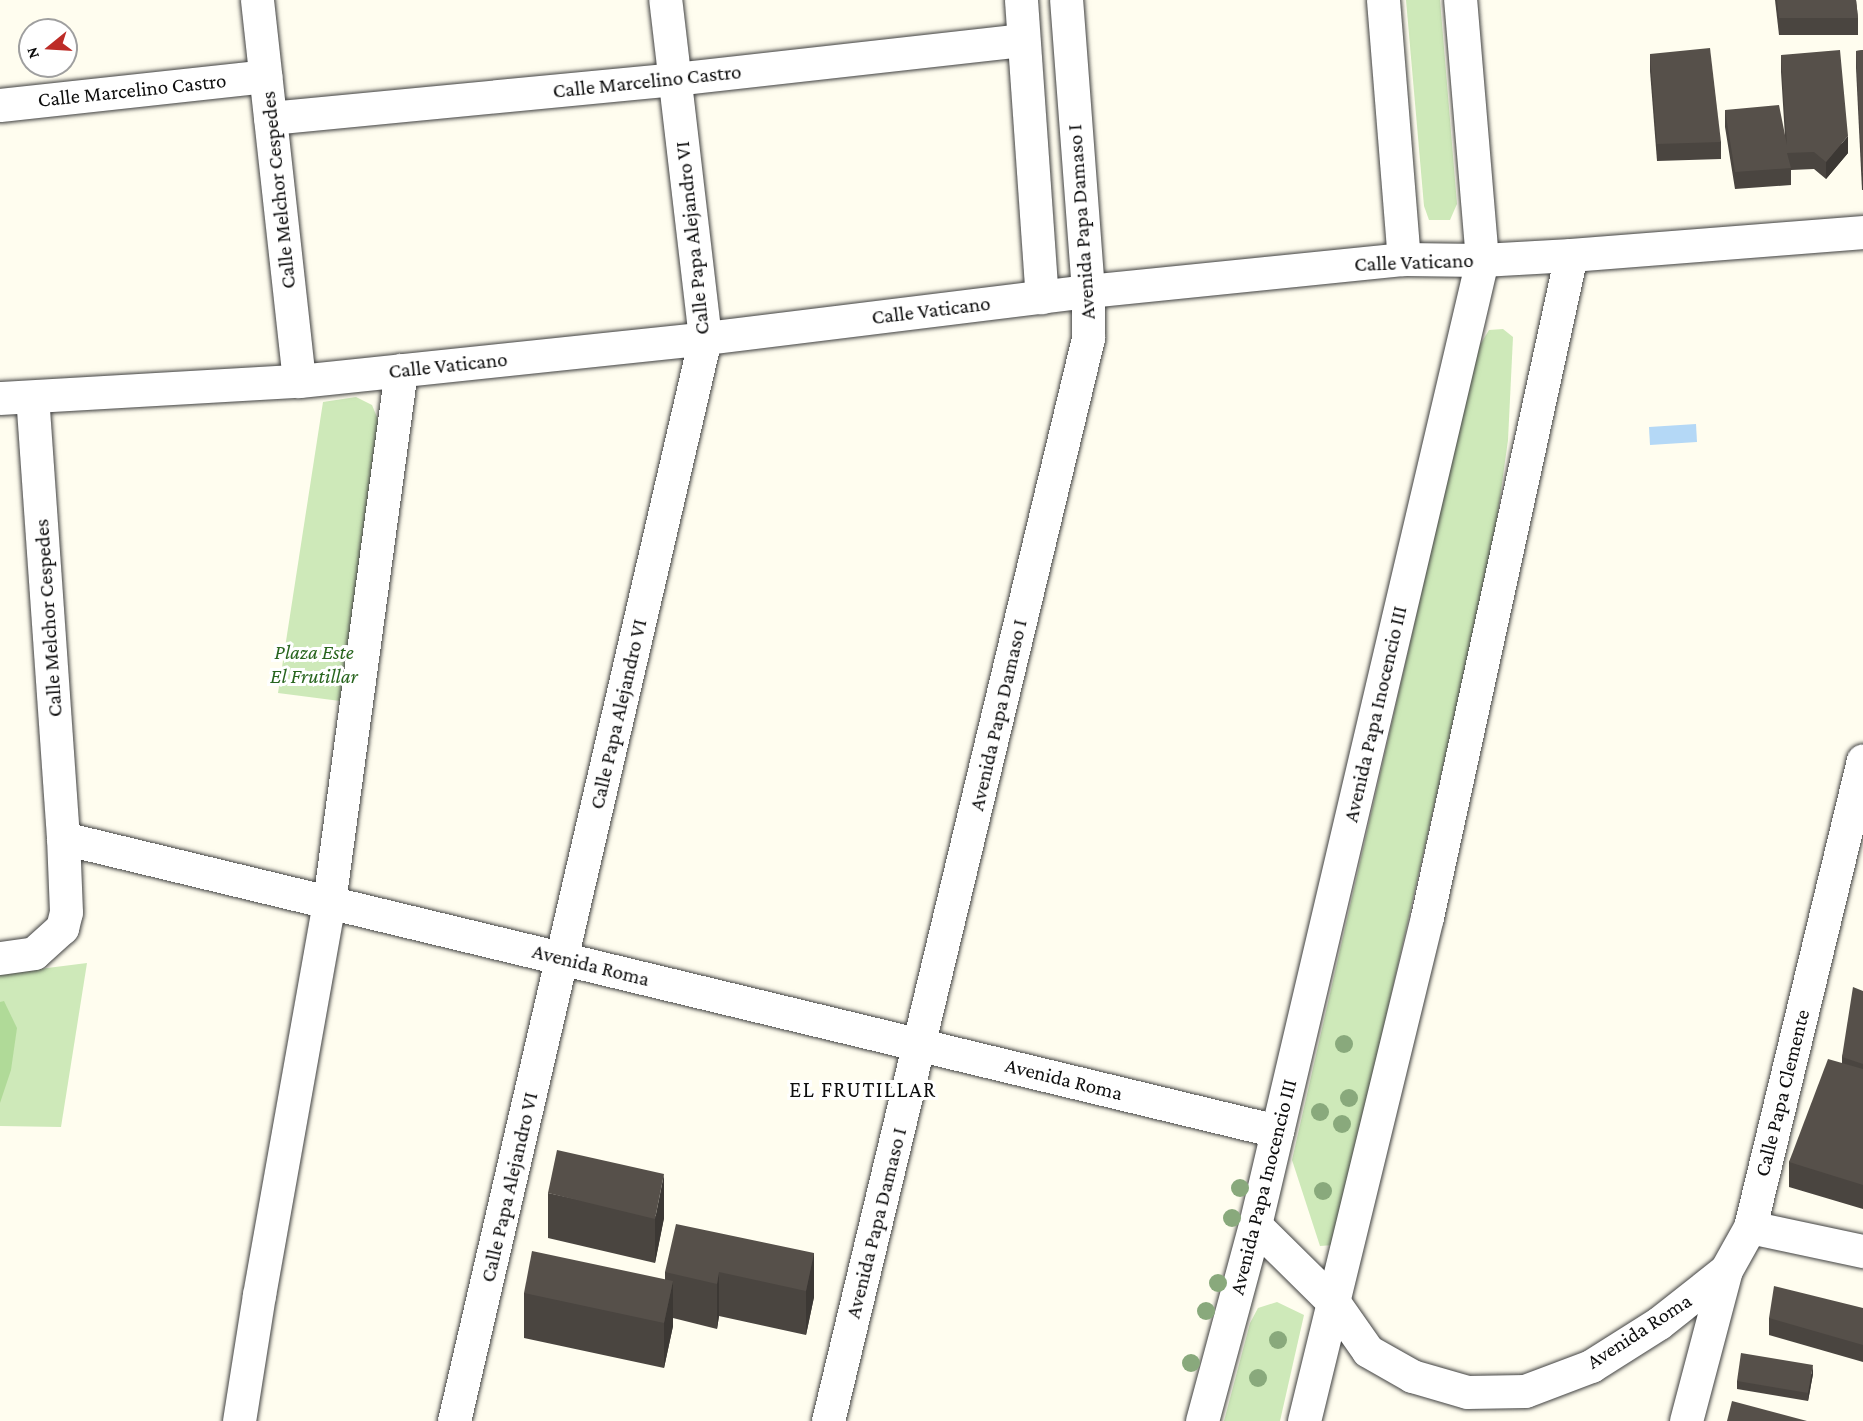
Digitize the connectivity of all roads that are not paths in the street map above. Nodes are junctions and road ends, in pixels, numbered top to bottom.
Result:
1 (257, 0) edge
2 (665, 0) edge
3 (1021, 0) edge
4 (1066, 0) edge
5 (1383, 0) edge
6 (1460, 0) edge
7 (1023, 39) junction
8 (265, 75) junction
9 (674, 79) junction
10 (0, 105) edge
11 (270, 118) junction
12 (1863, 232) edge
13 (1571, 255) junction
14 (1404, 259) junction
15 (1482, 260) junction
16 (1088, 291) junction
17 (1042, 297) junction
18 (705, 338) junction
19 (400, 370) junction
20 (299, 381) junction
21 (16, 398) edge
22 (1863, 760) edge
23 (63, 838) junction
24 (328, 902) junction
25 (0, 958) edge
26 (562, 958) junction
27 (920, 1045) junction
28 (1277, 1131) junction
29 (1255, 1225) junction
30 (1750, 1227) junction
31 (1863, 1251) edge
32 (1726, 1270) junction
33 (1335, 1304) junction
34 (240, 1421) edge
35 (454, 1421) edge
36 (828, 1421) edge
37 (1202, 1421) edge
38 (1304, 1421) edge
39 (1686, 1421) edge

1 - 8 street, Calle Melchor Cespedes
2 - 9 street, Calle Papa Alejandro VI
3 - 7 street
4 - 16 street, Avenida Papa Damaso I
5 - 14 street
6 - 15 street, Avenida Papa Inocencio III
7 - 9 street, Calle Marcelino Castro
7 - 17 street
8 - 10 street, Calle Marcelino Castro
8 - 11 street, Calle Melchor Cespedes
9 - 11 street, Calle Marcelino Castro
9 - 18 street, Calle Papa Alejandro VI
11 - 20 street, Calle Melchor Cespedes
12 - 13 street, Calle Vaticano
13 - 15 street, Calle Vaticano
13 - 33 street
14 - 15 street, Calle Vaticano
14 - 16 street, Calle Vaticano
15 - 28 street, Avenida Papa Inocencio III
16 - 17 street, Calle Vaticano
16 - 27 street, Avenida Papa Damaso I
17 - 18 street, Calle Vaticano
18 - 19 street, Calle Vaticano
18 - 26 street, Calle Papa Alejandro VI
19 - 20 street, Calle Vaticano
19 - 24 street
20 - 21 street, Calle Vaticano
21 - 23 street, Calle Melchor Cespedes
22 - 30 street, Calle Papa Clemente
23 - 24 street, Avenida Roma
23 - 25 street
24 - 26 street, Avenida Roma
24 - 34 street
26 - 27 street, Avenida Roma
26 - 35 street, Calle Papa Alejandro VI
27 - 28 street, Avenida Roma
27 - 36 street, Avenida Papa Damaso I
28 - 29 street, Avenida Papa Inocencio III
29 - 33 street, Avenida Roma
29 - 37 street, Avenida Papa Inocencio III
30 - 31 street
30 - 32 street, Calle Papa Clemente
32 - 33 street, Avenida Roma
32 - 39 street, Calle Papa Clemente
33 - 38 street

